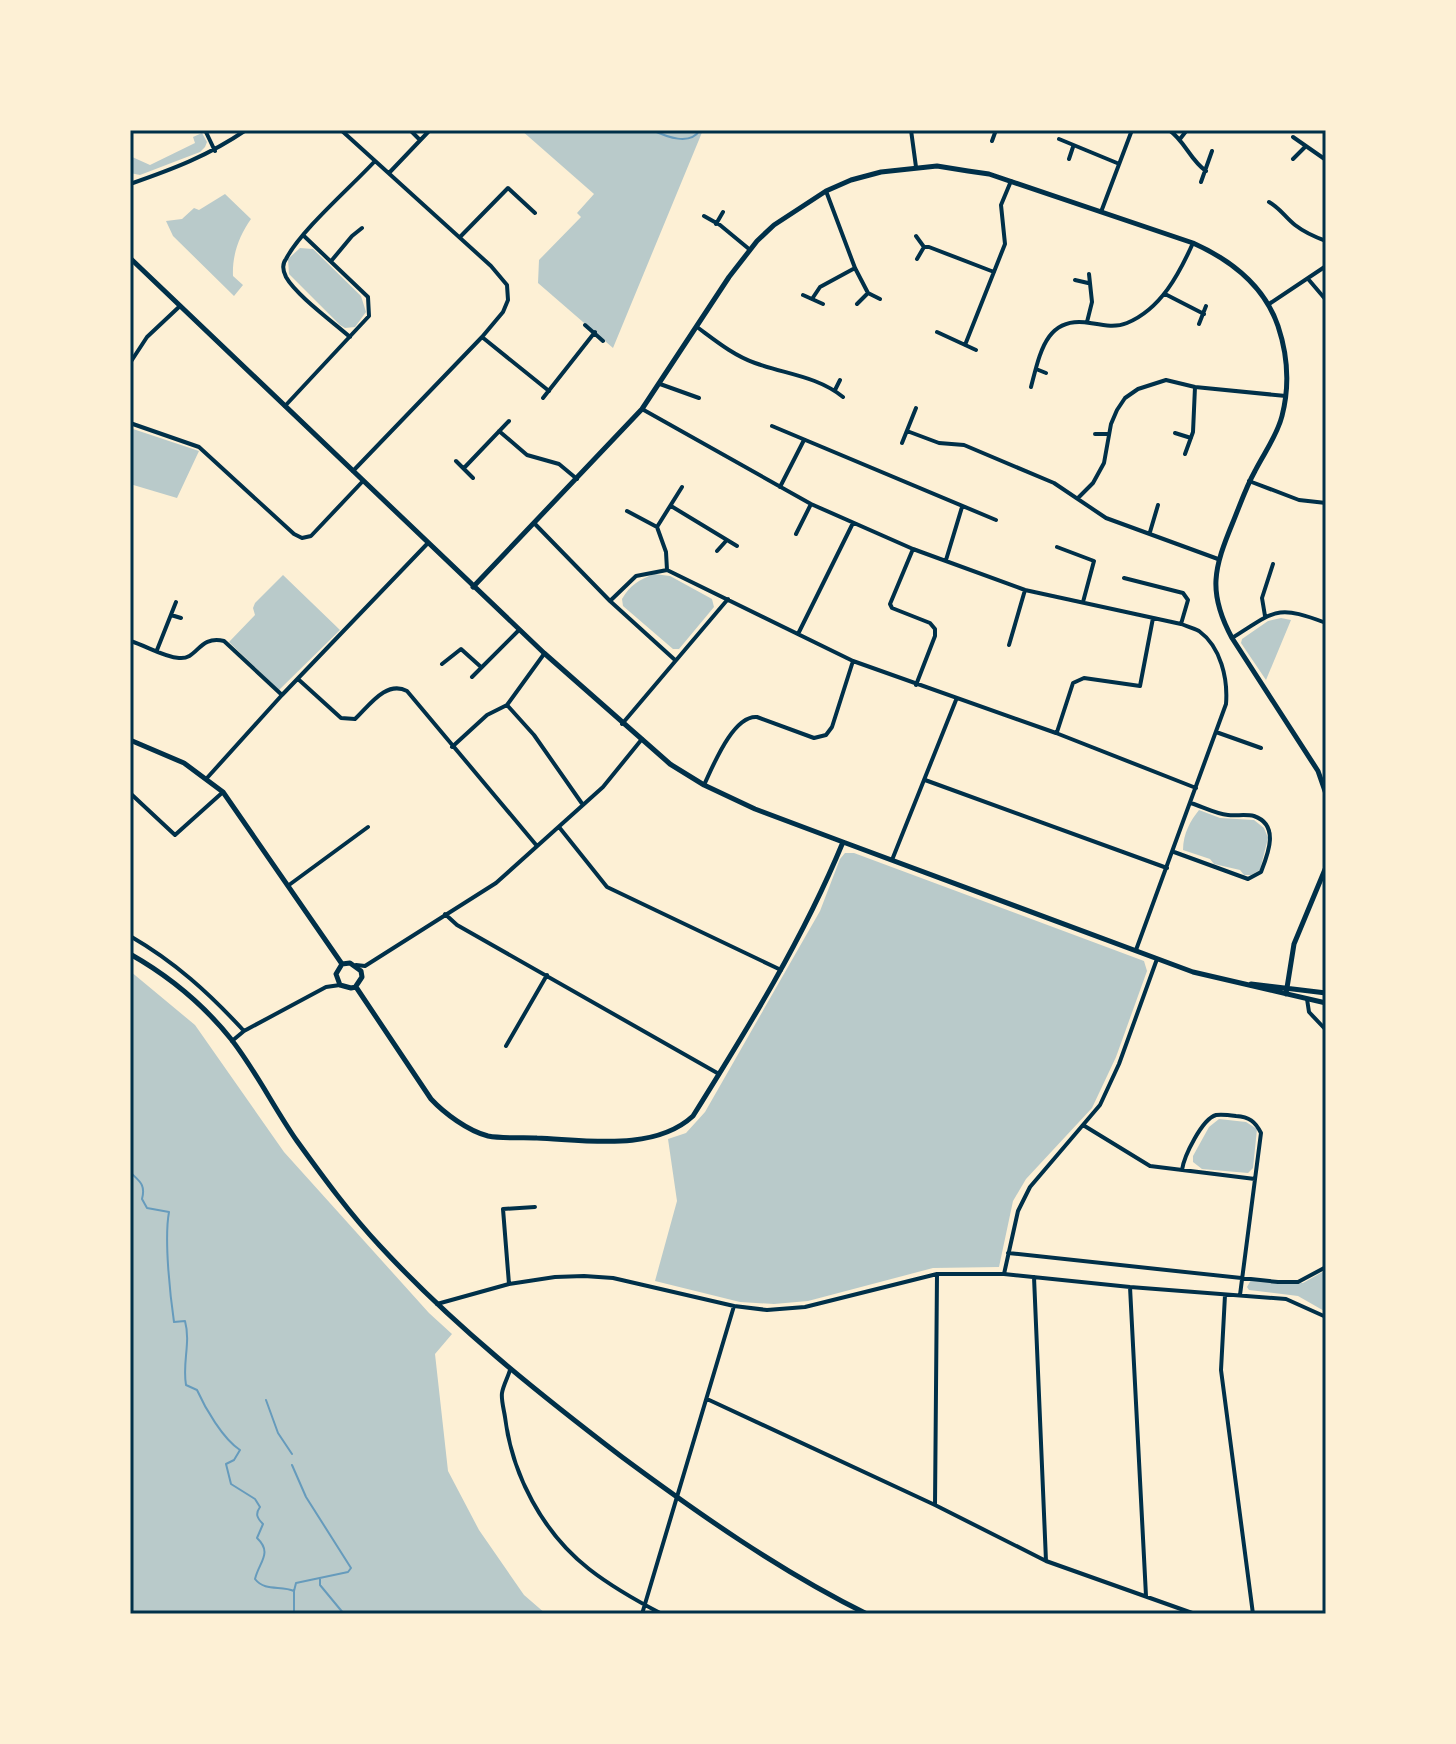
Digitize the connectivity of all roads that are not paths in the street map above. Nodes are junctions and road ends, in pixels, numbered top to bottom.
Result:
1 (205, 130) edge
2 (246, 130) edge
3 (341, 130) edge
4 (410, 130) edge
5 (430, 130) edge
6 (911, 130) edge
7 (996, 130) edge
8 (1132, 130) edge
9 (1169, 130) edge
10 (1187, 130) edge
11 (1293, 137) dead end
12 (1059, 139) dead end
13 (1180, 139) junction
14 (420, 140) junction
15 (992, 141) dead end
16 (1073, 147) junction
17 (1305, 147) junction
18 (215, 151) junction
19 (1212, 151) dead end
20 (1069, 159) dead end
21 (1293, 159) dead end
22 (1326, 160) edge
23 (375, 161) junction
24 (1117, 163) junction
25 (916, 167) junction
26 (1206, 171) junction
27 (389, 173) junction
28 (1011, 181) junction
29 (1201, 182) dead end
30 (130, 184) edge
31 (826, 191) junction
32 (1286, 201) dead end
33 (1269, 202) dead end
34 (1281, 209) junction
35 (723, 212) dead end
36 (1101, 212) junction
37 (535, 213) dead end
38 (704, 216) dead end
39 (716, 224) junction
40 (362, 228) dead end
41 (304, 236) junction
42 (352, 236) junction
43 (916, 236) dead end
44 (460, 237) junction
45 (1326, 241) edge
46 (360, 242) dead end
47 (1193, 243) junction
48 (924, 247) junction
49 (749, 249) junction
50 (130, 258) edge
51 (917, 259) dead end
52 (332, 260) junction
53 (1326, 266) edge
54 (855, 268) junction
55 (994, 272) junction
56 (1089, 274) dead end
57 (1075, 280) dead end
58 (1309, 280) junction
59 (1089, 283) junction
60 (868, 293) junction
61 (1165, 294) junction
62 (803, 295) dead end
63 (812, 299) junction
64 (880, 299) dead end
65 (1326, 300) edge
66 (823, 304) dead end
67 (857, 304) dead end
68 (1269, 304) junction
69 (180, 306) junction
70 (1206, 306) dead end
71 (1204, 314) junction
72 (1087, 322) junction
73 (1199, 324) dead end
74 (585, 325) dead end
75 (697, 327) junction
76 (595, 332) junction
77 (937, 332) dead end
78 (350, 337) junction
79 (482, 337) junction
80 (603, 341) dead end
81 (965, 345) junction
82 (976, 350) dead end
83 (130, 363) edge
84 (1036, 369) junction
85 (1046, 373) dead end
86 (840, 380) dead end
87 (660, 384) junction
88 (1031, 387) dead end
89 (1195, 387) junction
90 (835, 390) junction
91 (549, 391) junction
92 (1286, 396) junction
93 (843, 397) dead end
94 (543, 398) dead end
95 (699, 398) dead end
96 (285, 406) junction
97 (916, 408) dead end
98 (642, 409) junction
99 (509, 421) dead end
100 (130, 423) edge
101 (772, 426) dead end
102 (499, 431) junction
103 (907, 431) junction
104 (1175, 433) dead end
105 (1095, 434) dead end
106 (1109, 434) junction
107 (1191, 438) junction
108 (804, 440) junction
109 (902, 443) dead end
110 (1185, 454) dead end
111 (456, 461) dead end
112 (464, 468) junction
113 (353, 471) junction
114 (473, 478) dead end
115 (577, 479) junction
116 (363, 481) junction
117 (1249, 481) junction
118 (682, 487) dead end
119 (780, 487) junction
120 (1078, 498) junction
121 (1326, 503) edge
122 (811, 504) junction
123 (1158, 505) dead end
124 (671, 506) junction
125 (962, 507) junction
126 (627, 511) dead end
127 (996, 520) dead end
128 (534, 523) junction
129 (853, 523) junction
130 (657, 527) junction
131 (1150, 532) junction
132 (796, 534) dead end
133 (726, 540) junction
134 (427, 544) junction
135 (737, 546) dead end
136 (1057, 547) dead end
137 (913, 549) junction
138 (717, 551) dead end
139 (1218, 559) junction
140 (946, 560) junction
141 (1273, 564) dead end
142 (667, 570) junction
143 (1124, 578) dead end
144 (1258, 582) dead end
145 (1265, 584) junction
146 (473, 587) junction
147 (1025, 590) junction
148 (728, 599) junction
149 (610, 601) junction
150 (176, 602) dead end
151 (1083, 602) junction
152 (171, 615) junction
153 (1265, 616) junction
154 (181, 618) dead end
155 (1153, 618) junction
156 (1326, 623) edge
157 (1181, 624) junction
158 (519, 630) junction
159 (798, 634) junction
160 (1232, 638) junction
161 (130, 641) edge
162 (1009, 645) dead end
163 (157, 650) junction
164 (544, 653) junction
165 (675, 660) junction
166 (853, 661) junction
167 (442, 664) dead end
168 (481, 667) junction
169 (472, 677) dead end
170 (298, 679) junction
171 (916, 685) junction
172 (282, 695) junction
173 (956, 700) junction
174 (507, 705) junction
175 (622, 724) junction
176 (1216, 732) junction
177 (1056, 733) junction
178 (642, 739) junction
179 (131, 743) edge
180 (452, 747) junction
181 (1261, 748) dead end
182 (207, 778) junction
183 (925, 780) junction
184 (704, 785) junction
185 (1196, 788) junction
186 (223, 792) junction
187 (130, 793) edge
188 (1326, 794) edge
189 (1191, 803) junction
190 (584, 805) junction
191 (368, 827) dead end
192 (559, 827) junction
193 (843, 842) junction
194 (537, 846) junction
195 (1174, 852) junction
196 (892, 860) junction
197 (1326, 867) edge
198 (1167, 868) junction
199 (289, 885) junction
200 (445, 914) junction
201 (130, 936) edge
202 (1136, 950) junction
203 (130, 954) edge
204 (1157, 959) junction
205 (342, 964) junction
206 (356, 965) junction
207 (365, 966) junction
208 (781, 970) junction
209 (336, 974) junction
210 (547, 975) junction
211 (362, 977) junction
212 (340, 985) junction
213 (326, 987) junction
214 (356, 987) junction
215 (1286, 990) junction
216 (1326, 993) edge
217 (1307, 999) junction
218 (1326, 1003) edge
219 (1326, 1030) edge
220 (244, 1031) junction
221 (232, 1041) junction
222 (506, 1046) dead end
223 (719, 1074) junction
224 (1083, 1125) junction
225 (1182, 1170) junction
226 (1255, 1179) junction
227 (535, 1207) dead end
228 (1008, 1253) junction
229 (1324, 1269) edge
230 (937, 1274) junction
231 (1004, 1274) junction
232 (1034, 1277) junction
233 (1242, 1277) junction
234 (509, 1284) junction
235 (1130, 1287) junction
236 (1225, 1294) junction
237 (1240, 1295) junction
238 (437, 1304) junction
239 (734, 1306) junction
240 (1326, 1317) edge
241 (510, 1370) junction
242 (707, 1399) junction
243 (677, 1498) junction
244 (935, 1505) junction
245 (1046, 1561) junction
246 (1146, 1596) junction
247 (644, 1605) junction
248 (642, 1614) edge
249 (662, 1614) edge
250 (867, 1614) edge
251 (1195, 1614) edge
252 (1253, 1614) edge

1 - 18 street
2 - 18 street
3 - 23 street
4 - 14 street
5 - 14 street
6 - 25 street
7 - 15 street
8 - 24 street
9 - 13 street
10 - 13 street
11 - 17 street
12 - 16 street
13 - 26 street
14 - 27 street
16 - 20 street
16 - 24 street
17 - 21 street
17 - 22 street
18 - 30 street
19 - 26 street
23 - 27 street
23 - 41 street
24 - 36 street
25 - 28 street
25 - 31 street
26 - 29 street
27 - 44 street
28 - 36 street
28 - 55 street
31 - 49 street
31 - 54 street
32 - 34 street
33 - 34 street
34 - 45 street
35 - 39 street
36 - 47 street
37 - 44 street
38 - 39 street
39 - 49 street
40 - 42 street
41 - 52 street
41 - 78 street
42 - 46 street
42 - 52 street
43 - 48 street
44 - 79 street
47 - 61 street
47 - 68 street
48 - 51 street
48 - 55 street
49 - 75 street
50 - 69 street
52 - 78 street
53 - 58 street
54 - 60 street
54 - 63 street
55 - 81 street
56 - 59 street
57 - 59 street
58 - 65 street
58 - 68 street
59 - 72 street
60 - 64 street
60 - 67 street
61 - 71 street
61 - 72 street
62 - 63 street
63 - 66 street
68 - 92 street
69 - 83 street
69 - 96 street
70 - 71 street
71 - 73 street
72 - 84 street
74 - 76 street
75 - 87 street
75 - 90 street
76 - 80 street
76 - 91 street
77 - 81 street
78 - 96 street
79 - 91 street
79 - 113 street
81 - 82 street
84 - 85 street
84 - 88 street
86 - 90 street
87 - 95 street
87 - 98 street
89 - 92 street
89 - 106 street
89 - 107 street
90 - 93 street
91 - 94 street
92 - 117 street
96 - 113 street
97 - 103 street
98 - 115 street
98 - 119 street
99 - 102 street
100 - 116 street
101 - 108 street
102 - 112 street
102 - 115 street
103 - 109 street
103 - 120 street
104 - 107 street
105 - 106 street
106 - 120 street
107 - 110 street
108 - 119 street
108 - 125 street
111 - 112 street
112 - 114 street
113 - 116 street
115 - 128 street
116 - 134 street
117 - 121 street
117 - 139 street
118 - 124 street
119 - 122 street
120 - 131 street
122 - 129 street
122 - 132 street
123 - 131 street
124 - 130 street
124 - 133 street
125 - 127 street
125 - 140 street
126 - 130 street
128 - 146 street
128 - 149 street
129 - 137 street
129 - 159 street
130 - 142 street
131 - 139 street
133 - 135 street
133 - 138 street
134 - 146 street
134 - 170 street
136 - 151 street
137 - 140 street
137 - 171 street
139 - 160 street
140 - 147 street
141 - 145 street
142 - 148 street
142 - 149 street
143 - 157 street
144 - 145 street
145 - 153 street
146 - 158 street
147 - 151 street
147 - 162 street
148 - 159 street
148 - 165 street
149 - 165 street
150 - 152 street
151 - 155 street
152 - 154 street
152 - 163 street
153 - 156 street
153 - 160 street
155 - 157 street
155 - 177 street
157 - 176 street
158 - 164 street
158 - 168 street
159 - 166 street
160 - 188 street
161 - 163 street
163 - 172 street
164 - 174 street
164 - 175 street
165 - 175 street
166 - 171 street
166 - 184 street
167 - 168 street
168 - 169 street
170 - 172 street
170 - 180 street
171 - 173 street
172 - 182 street
173 - 177 street
173 - 183 street
174 - 180 street
174 - 190 street
175 - 178 street
176 - 181 street
176 - 185 street
177 - 185 street
178 - 184 street
178 - 190 street
179 - 182 street
180 - 194 street
182 - 186 street
183 - 196 street
183 - 198 street
184 - 193 street
185 - 189 street
186 - 187 street
186 - 199 street
189 - 195 street
189 - 195 street
190 - 192 street
191 - 199 street
192 - 194 street
192 - 208 street
193 - 196 street
193 - 208 street
194 - 200 street
195 - 198 street
196 - 202 street
197 - 215 street
198 - 202 street
199 - 205 street
200 - 207 street
200 - 210 street
201 - 220 street
202 - 204 street
203 - 221 street
204 - 215 street
204 - 224 street
205 - 206 street
205 - 209 street
206 - 207 street
206 - 211 street
207 - 211 street
208 - 223 street
209 - 212 street
209 - 213 street
210 - 222 street
210 - 223 street
211 - 214 street
212 - 213 street
212 - 214 street
213 - 220 street
214 - 223 street
215 - 216 street
215 - 217 street
217 - 218 street
217 - 219 street
220 - 221 street
221 - 238 street
224 - 225 street
224 - 228 street
225 - 226 street
225 - 226 street
226 - 233 street
227 - 234 street
228 - 231 street
228 - 233 street
229 - 233 street
230 - 231 street
230 - 239 street
230 - 244 street
231 - 232 street
232 - 235 street
232 - 245 street
233 - 237 street
234 - 238 street
234 - 239 street
235 - 236 street
235 - 246 street
236 - 237 street
236 - 252 street
237 - 240 street
238 - 241 street
239 - 242 street
241 - 243 street
241 - 247 street
242 - 243 street
242 - 244 street
243 - 247 street
243 - 250 street
244 - 245 street
245 - 246 street
246 - 251 street
247 - 248 street
247 - 249 street

